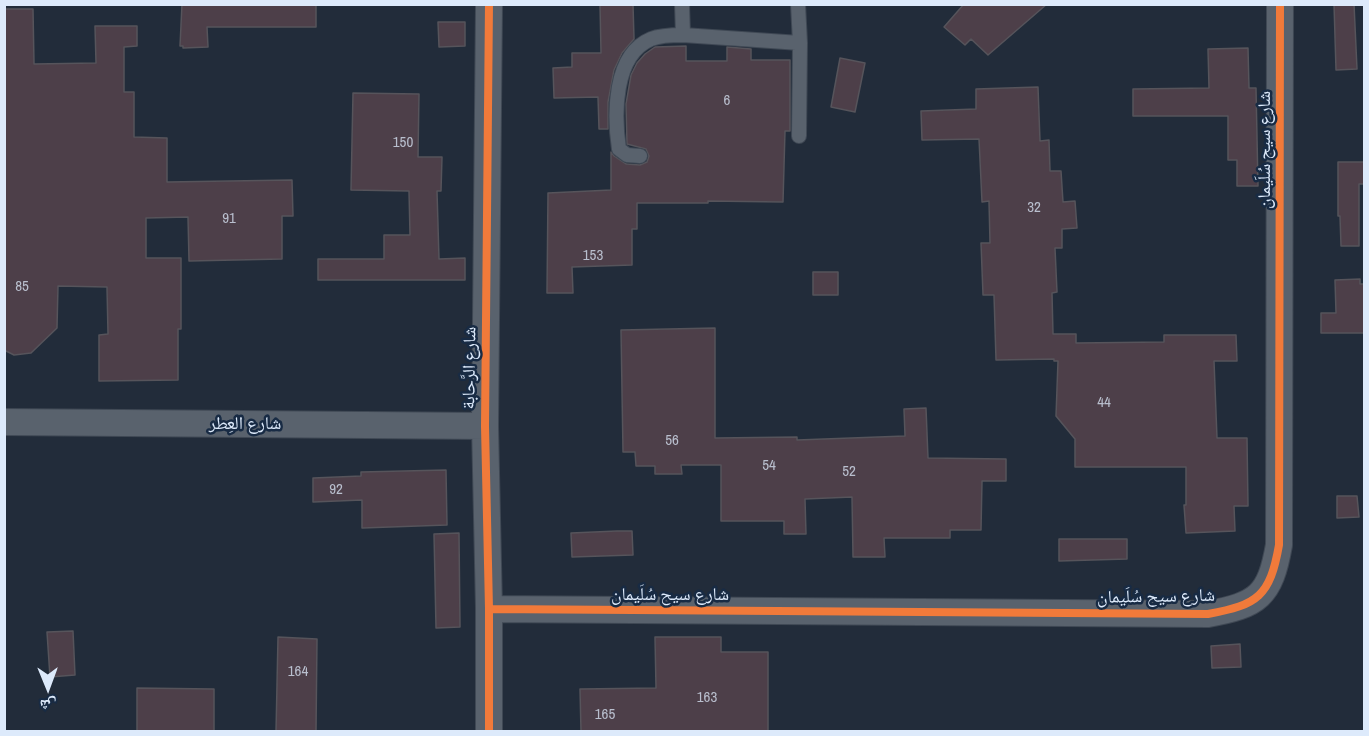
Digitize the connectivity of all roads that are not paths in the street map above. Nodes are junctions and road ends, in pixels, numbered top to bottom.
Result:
1 (489, 4) edge
2 (682, 4) edge
3 (798, 4) edge
4 (1280, 4) edge
5 (683, 35) junction
6 (800, 43) junction
7 (799, 136) dead end
8 (640, 156) dead end
9 (4, 422) edge
10 (485, 426) junction
11 (489, 609) junction
12 (489, 732) edge

1 - 10 street, شارع الرَّحابة
2 - 5 lane
3 - 6 lane
4 - 11 street, شارع سيح سُلَيمان
5 - 6 lane
5 - 8 lane
6 - 7 lane
9 - 10 street, شارع العِطر
10 - 11 street, شارع الرَّحابة
11 - 12 street, شارع الرَّحابة

